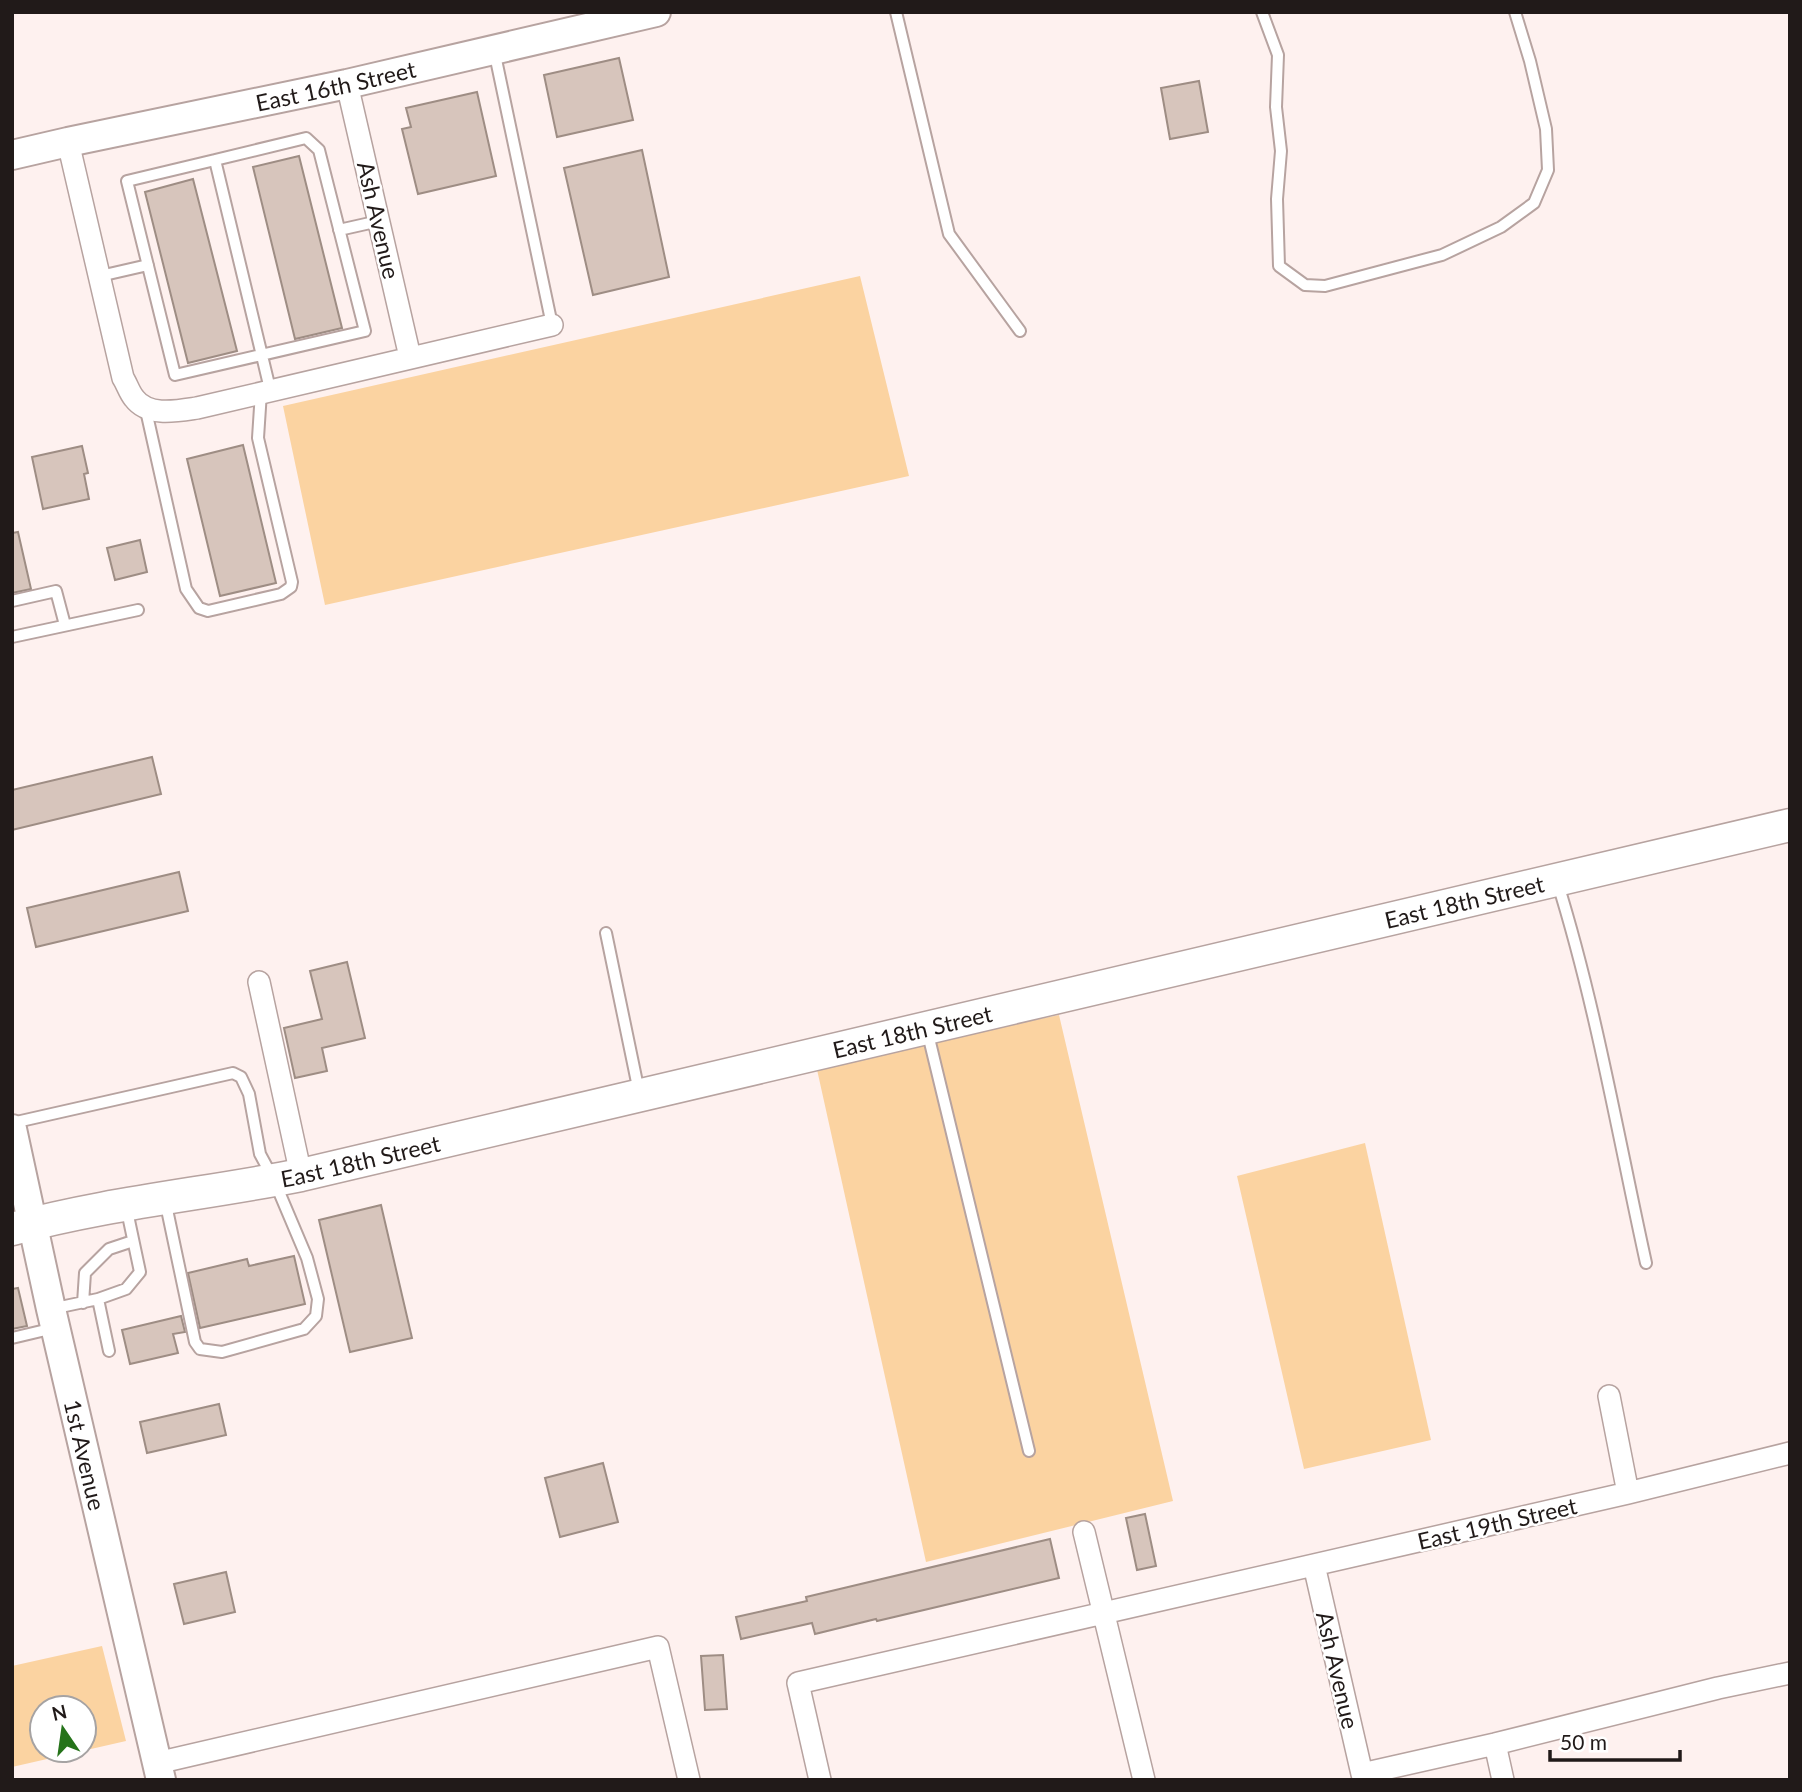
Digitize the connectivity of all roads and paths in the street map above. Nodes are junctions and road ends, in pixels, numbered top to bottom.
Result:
1 (656, 12) edge
2 (895, 12) edge
3 (1262, 12) edge
4 (1515, 12) edge
5 (494, 50) junction
6 (347, 83) junction
7 (68, 142) junction
8 (12, 155) edge
9 (215, 160) junction
10 (379, 221) junction
11 (339, 230) junction
12 (148, 265) junction
13 (100, 276) junction
14 (552, 325) joint
15 (1020, 331) dead end
16 (261, 355) junction
17 (410, 357) junction
18 (265, 391) junction
19 (145, 406) junction
20 (12, 601) edge
21 (138, 610) dead end
22 (65, 625) junction
23 (12, 637) edge
24 (1790, 825) edge
25 (1556, 880) junction
26 (607, 933) dead end
27 (259, 982) dead end
28 (926, 1028) junction
29 (639, 1095) junction
30 (12, 1123) edge
31 (12, 1129) edge
32 (287, 1177) junction
33 (164, 1197) junction
34 (125, 1205) junction
35 (22, 1226) edge
36 (133, 1241) junction
37 (1646, 1263) dead end
38 (98, 1299) junction
39 (83, 1303) junction
40 (54, 1319) junction
41 (12, 1338) edge
42 (109, 1351) dead end
43 (1609, 1396) dead end
44 (1029, 1451) dead end
45 (1790, 1453) edge
46 (1628, 1493) junction
47 (1084, 1532) dead end
48 (1314, 1565) junction
49 (1104, 1613) junction
50 (1790, 1673) edge
51 (1495, 1744) junction
52 (159, 1771) edge
53 (689, 1780) edge
54 (820, 1780) edge
55 (1144, 1780) edge
56 (1503, 1780) edge

1 - 5 street, East 16th Street
2 - 15 lane
3 - 4 lane
5 - 6 street, East 16th Street
5 - 14 lane
6 - 7 street, East 16th Street
6 - 10 street, Ash Avenue
7 - 8 street, East 16th Street
7 - 13 street
9 - 11 lane
9 - 12 lane
9 - 16 lane
10 - 11 lane
10 - 17 street, Ash Avenue
11 - 16 lane
12 - 13 lane
12 - 16 lane
13 - 19 street
14 - 17 street
16 - 18 lane
17 - 18 street
18 - 19 street
18 - 19 lane
20 - 22 lane
21 - 22 lane
22 - 23 lane
24 - 25 main road, East 18th Street
25 - 28 main road, East 18th Street
25 - 37 lane
26 - 29 lane
27 - 32 street
28 - 29 main road, East 18th Street
28 - 44 lane
29 - 32 main road, East 18th Street
30 - 32 lane
31 - 35 street, 1st Avenue
32 - 33 main road, East 18th Street
32 - 33 lane
33 - 34 main road, East 18th Street
34 - 35 main road, East 18th Street
34 - 36 lane
35 - 40 street, 1st Avenue
36 - 38 lane
36 - 39 lane
38 - 39 lane
38 - 42 lane
39 - 40 lane
40 - 41 lane
40 - 52 street, 1st Avenue
43 - 46 street
45 - 46 street, East 19th Street
46 - 48 street, East 19th Street
47 - 49 street
48 - 49 street, East 19th Street
48 - 51 street, Ash Avenue
49 - 54 street, East 19th Street
49 - 55 street
50 - 51 street
51 - 56 street
52 - 53 street

